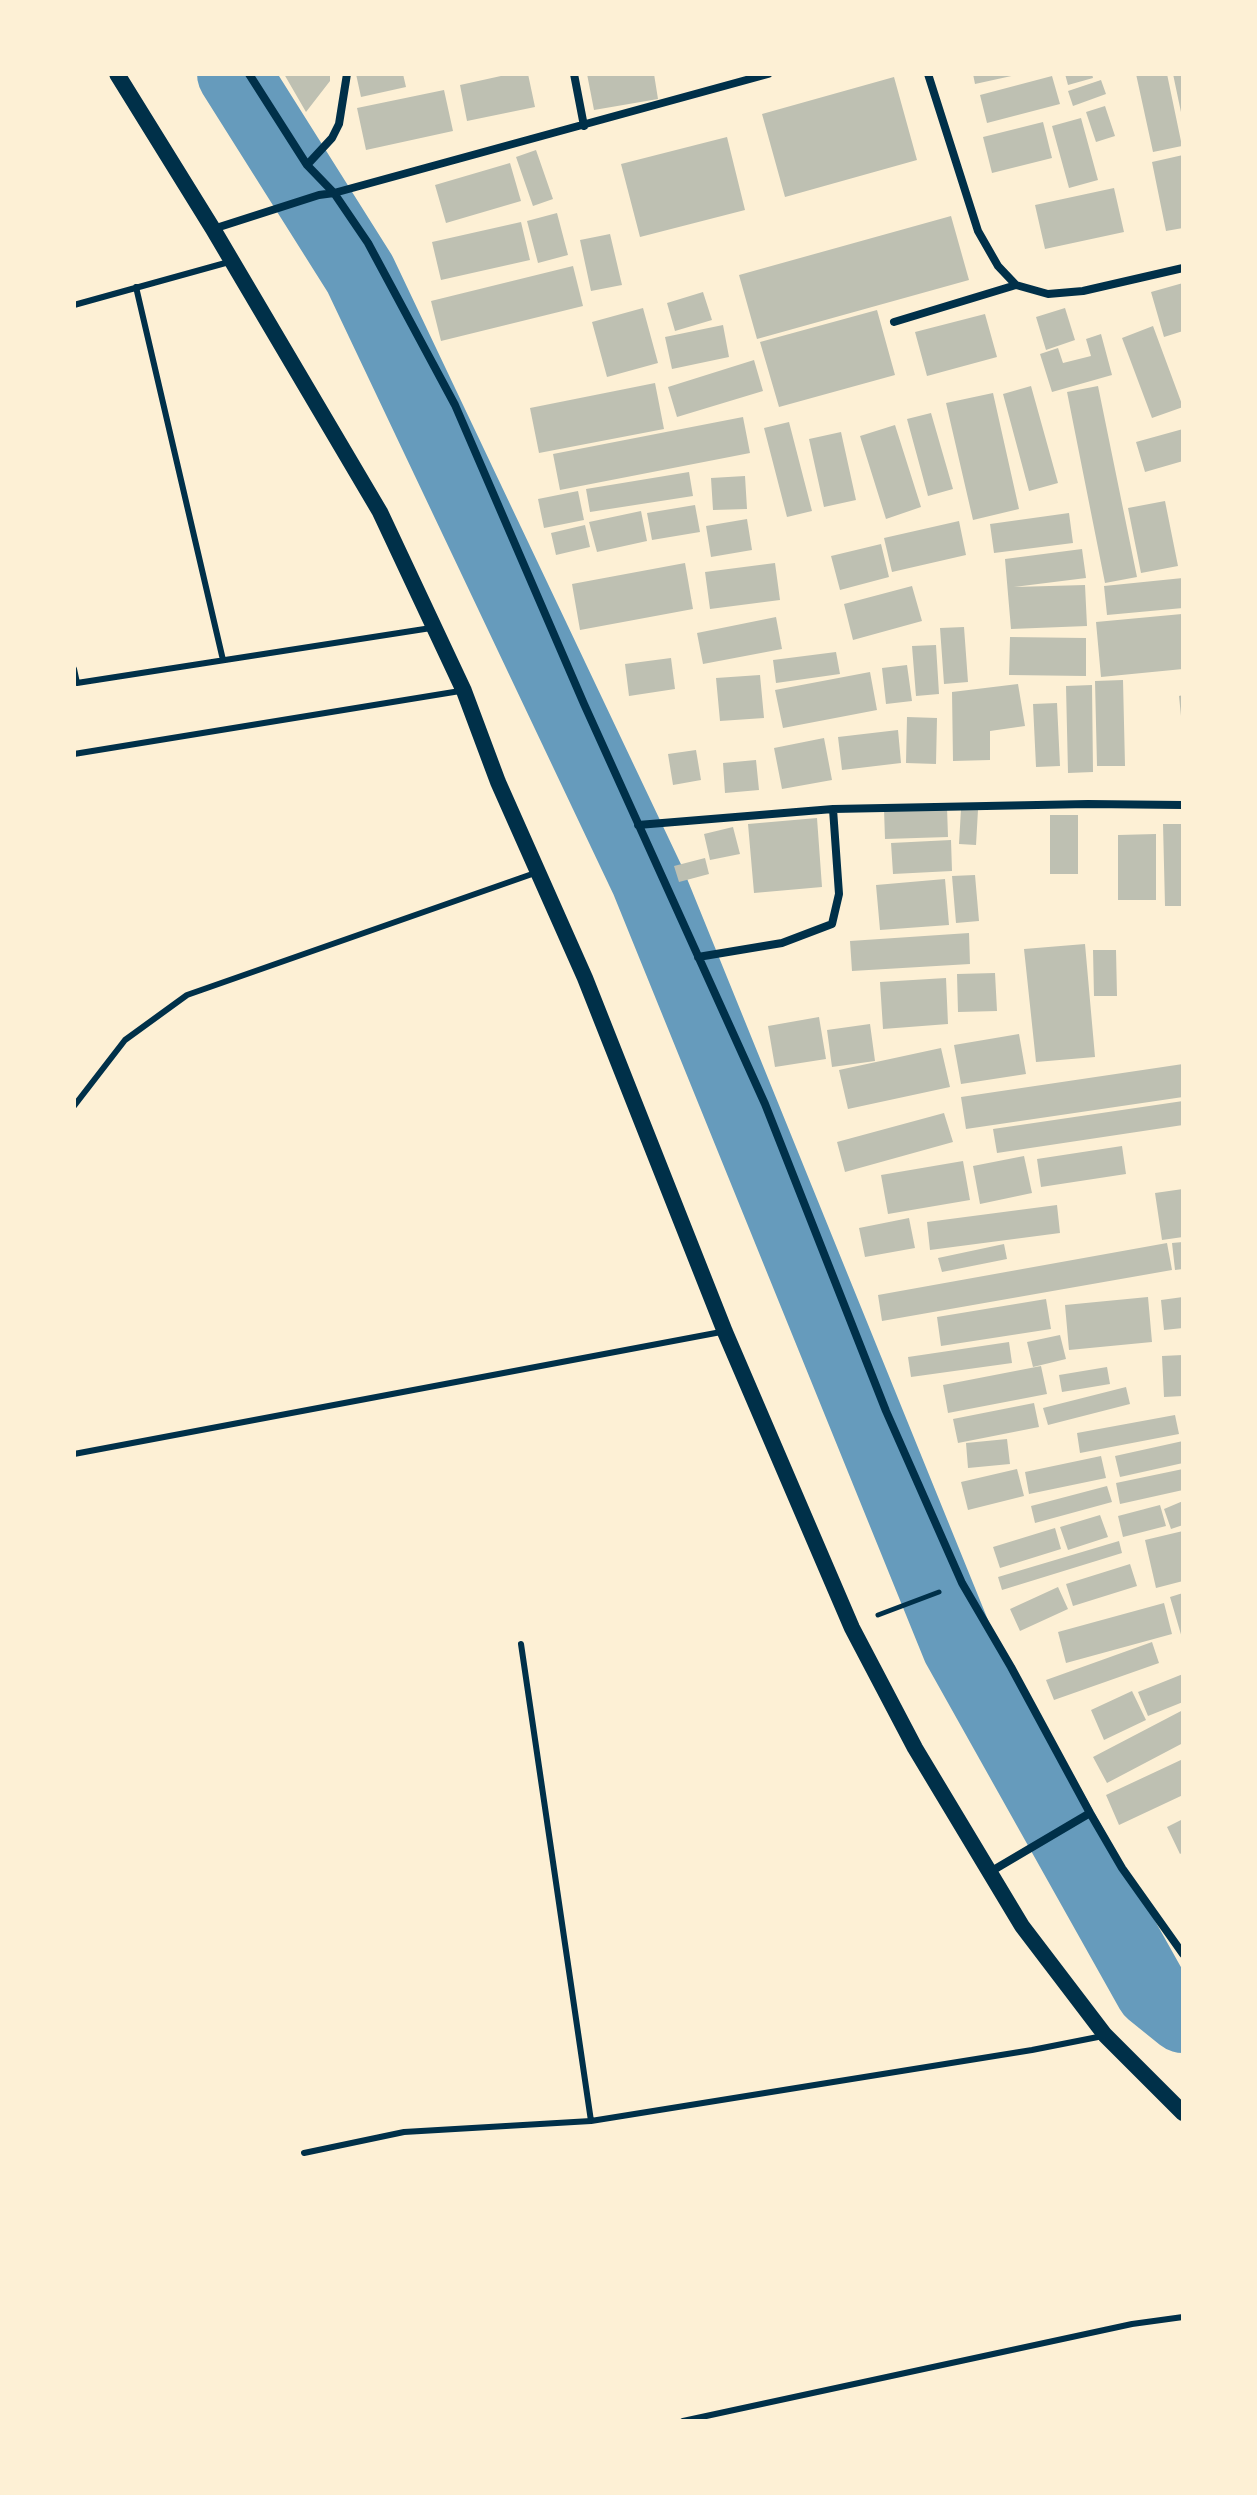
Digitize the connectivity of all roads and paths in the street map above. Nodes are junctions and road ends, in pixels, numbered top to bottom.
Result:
1 (117, 74) edge
2 (249, 74) edge
3 (347, 74) edge
4 (574, 74) edge
5 (768, 74) edge
6 (928, 74) edge
7 (584, 126) junction
8 (307, 165) junction
9 (334, 193) junction
10 (213, 229) junction
11 (230, 262) junction
12 (1183, 268) edge
13 (1016, 285) junction
14 (136, 287) junction
15 (74, 305) edge
16 (894, 322) dead end
17 (434, 627) junction
18 (223, 660) junction
19 (74, 669) edge
20 (76, 683) edge
21 (464, 691) junction
22 (74, 754) edge
23 (1183, 805) edge
24 (833, 809) junction
25 (638, 825) junction
26 (537, 872) junction
27 (698, 957) junction
28 (74, 1106) edge
29 (725, 1332) junction
30 (74, 1454) edge
31 (952, 1587) dead end
32 (883, 1612) dead end
33 (521, 1644) dead end
34 (1090, 1813) junction
35 (990, 1872) junction
36 (1183, 1954) edge
37 (1105, 2035) junction
38 (1183, 2113) edge
39 (591, 2121) junction
40 (304, 2153) dead end
41 (1183, 2317) edge
42 (683, 2421) edge

1 - 10 main road
2 - 8 street
3 - 8 street
4 - 7 street
5 - 7 street
6 - 13 street
7 - 9 street
8 - 9 street
9 - 10 street
9 - 25 street
10 - 11 main road
11 - 14 lane
11 - 17 main road
12 - 13 street
13 - 16 street
14 - 15 lane
14 - 18 lane
17 - 18 lane
17 - 21 main road
18 - 20 lane
19 - 20 lane
21 - 22 lane
21 - 26 main road
23 - 24 street
24 - 25 street
24 - 27 street
25 - 27 street
26 - 28 lane
26 - 29 main road
27 - 34 street
29 - 30 lane
29 - 35 main road
31 - 32 path
33 - 39 lane
34 - 35 street
34 - 36 street
35 - 37 main road
37 - 38 main road
37 - 39 lane
39 - 40 lane
41 - 42 lane

